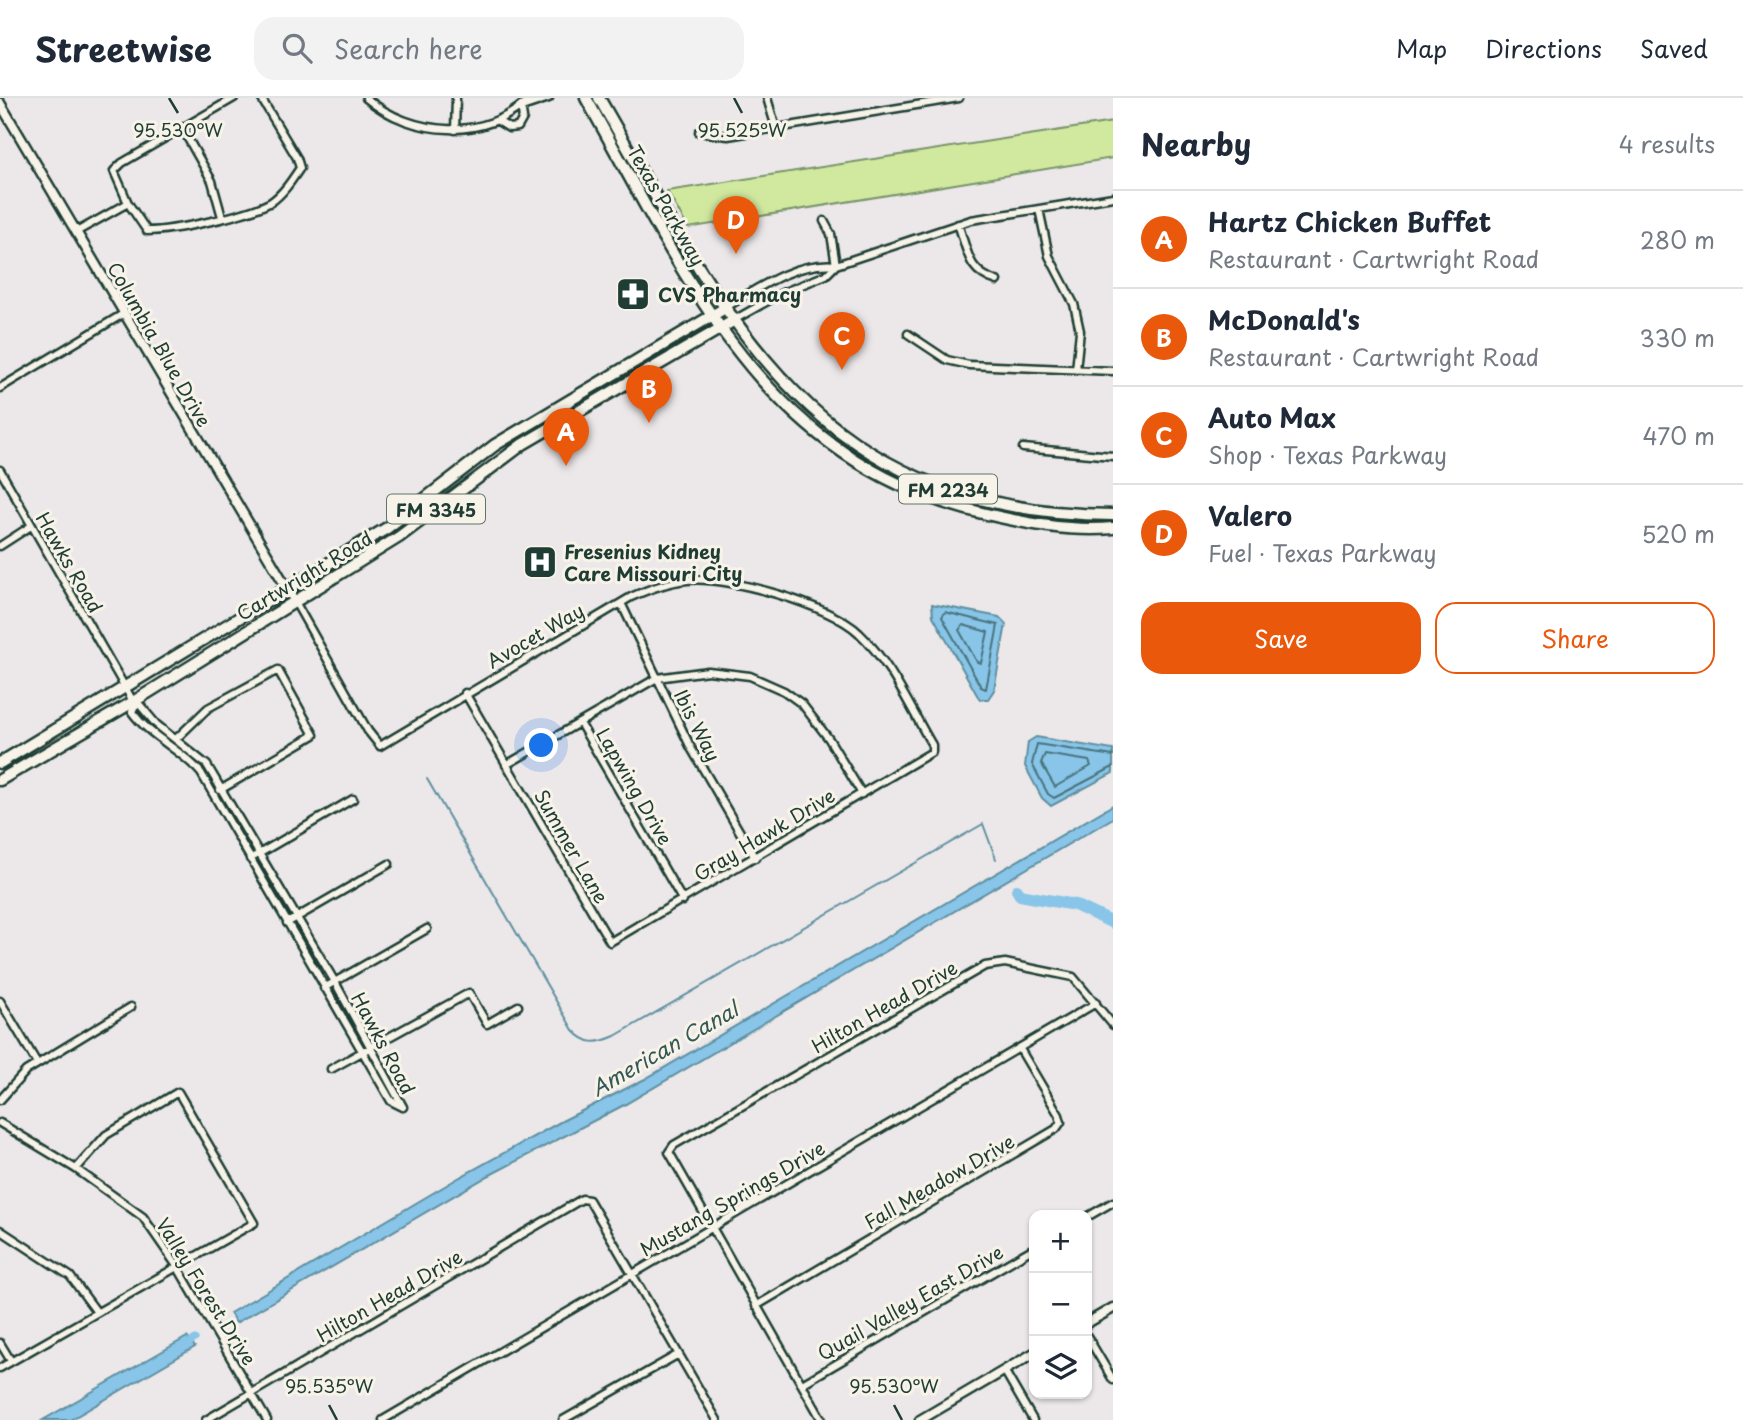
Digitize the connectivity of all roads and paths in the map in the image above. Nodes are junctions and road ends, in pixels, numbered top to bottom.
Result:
1 (234, 98) edge
2 (261, 98) edge
3 (366, 98) edge
4 (456, 98) edge
5 (530, 98) edge
6 (548, 98) edge
7 (586, 98) edge
8 (598, 98) edge
9 (767, 98) edge
10 (959, 98) edge
11 (521, 107) junction
12 (1, 108) edge
13 (498, 121) junction
14 (182, 128) junction
15 (776, 128) junction
16 (455, 130) junction
17 (699, 132) dead end
18 (1113, 197) edge
19 (128, 203) junction
20 (1039, 209) junction
21 (222, 217) junction
22 (824, 221) dead end
23 (958, 224) junction
24 (78, 232) junction
25 (836, 265) junction
26 (997, 281) dead end
27 (725, 308) junction
28 (123, 314) junction
29 (711, 316) junction
30 (733, 321) junction
31 (719, 329) junction
32 (908, 334) dead end
33 (1076, 370) junction
34 (1113, 370) edge
35 (0, 388) edge
36 (590, 388) junction
37 (598, 400) junction
38 (515, 433) junction
39 (523, 444) junction
40 (1023, 448) dead end
41 (1113, 456) edge
42 (0, 470) edge
43 (417, 506) junction
44 (1113, 514) edge
45 (427, 517) junction
46 (31, 526) junction
47 (1113, 527) edge
48 (0, 546) edge
49 (285, 589) junction
50 (294, 600) junction
51 (621, 603) junction
52 (657, 678) junction
53 (126, 689) junction
54 (465, 694) junction
55 (134, 704) junction
56 (580, 723) junction
57 (176, 739) junction
58 (932, 752) joint
59 (0, 763) edge
60 (506, 765) junction
61 (0, 780) edge
62 (222, 789) junction
63 (212, 794) junction
64 (862, 794) junction
65 (353, 799) dead end
66 (260, 853) junction
67 (755, 858) junction
68 (250, 859) junction
69 (389, 864) dead end
70 (683, 901) junction
71 (298, 917) junction
72 (287, 923) junction
73 (427, 929) dead end
74 (610, 942) joint
75 (335, 982) junction
76 (324, 988) junction
77 (0, 1001) edge
78 (1096, 1003) junction
79 (518, 1006) dead end
80 (131, 1007) dead end
81 (1113, 1025) edge
82 (370, 1046) junction
83 (1020, 1049) junction
84 (361, 1051) junction
85 (37, 1063) junction
86 (331, 1069) dead end
87 (0, 1100) edge
88 (0, 1123) edge
89 (76, 1169) junction
90 (1113, 1202) edge
91 (1092, 1214) edge
92 (712, 1228) junction
93 (0, 1230) edge
94 (1029, 1251) edge
95 (177, 1266) junction
96 (633, 1274) junction
97 (756, 1306) junction
98 (1113, 1308) edge
99 (96, 1311) junction
100 (1092, 1320) edge
101 (0, 1343) edge
102 (1092, 1344) edge
103 (677, 1355) junction
104 (1029, 1356) edge
105 (11, 1361) junction
106 (0, 1368) edge
107 (1004, 1370) junction
108 (1113, 1380) edge
109 (802, 1384) junction
110 (252, 1394) junction
111 (924, 1419) edge
112 (206, 1420) edge
113 (267, 1420) edge
114 (383, 1420) edge
115 (563, 1420) edge
116 (717, 1420) edge
117 (822, 1420) edge
118 (1033, 1420) edge

1 - 14 street
2 - 21 street
3 - 16 street
4 - 16 street
5 - 11 street
6 - 11 street
7 - 29 main road, Texas Parkway / FM 2234
8 - 27 main road, Texas Parkway / FM 2234
9 - 15 street
10 - 15 street
11 - 13 street
11 - 13 street
12 - 24 street, Columbia Blue Drive
13 - 16 street
14 - 19 street
14 - 21 street
15 - 17 street
18 - 20 street, Cartwright Road
19 - 21 street
19 - 24 street
20 - 23 street, Cartwright Road
20 - 33 street
22 - 25 street
23 - 25 street, Cartwright Road
23 - 26 street
24 - 28 street, Columbia Blue Drive
25 - 27 street, Cartwright Road
25 - 30 street, Cartwright Road
27 - 29 main road, Cartwright Road
27 - 30 main road, Texas Parkway / FM 2234
28 - 35 street
28 - 49 street, Columbia Blue Drive
29 - 31 main road, Texas Parkway / FM 2234
29 - 36 main road, Cartwright Road / FM 3345
30 - 31 main road, Cartwright Road
30 - 44 main road, Texas Parkway / FM 2234
31 - 37 main road, Cartwright Road / FM 3345
31 - 47 main road, Texas Parkway / FM 2234
32 - 33 street
33 - 34 street
36 - 37 main road
36 - 38 main road, Cartwright Road / FM 3345
37 - 39 main road, Cartwright Road / FM 3345
38 - 39 main road
38 - 43 main road, Cartwright Road / FM 3345
39 - 45 main road, Cartwright Road / FM 3345
40 - 41 street
42 - 46 street, Hawks Road
43 - 45 main road
43 - 49 main road, Cartwright Road / FM 3345
45 - 50 main road, Cartwright Road / FM 3345
46 - 48 street
46 - 53 street, Hawks Road
49 - 50 street, Columbia Blue Drive
49 - 53 main road, Cartwright Road / FM 3345
50 - 54 street, Avocet Way
50 - 55 main road, Cartwright Road / FM 3345
51 - 52 street, Ibis Way
51 - 54 street, Avocet Way
51 - 58 street, Avocet Way
52 - 56 street
52 - 64 street
52 - 67 street, Ibis Way
53 - 55 street, Hawks Road
53 - 59 main road, Cartwright Road / FM 3345
54 - 60 street, Summer Lane
55 - 57 street, Hawks Road
55 - 61 main road, Cartwright Road / FM 3345
55 - 63 street, Hawks Road
56 - 60 street
56 - 70 street, Lapwing Drive
57 - 62 street, Hawks Road
57 - 62 street
58 - 64 street, Gray Hawk Drive
60 - 74 street, Summer Lane
62 - 63 street
62 - 66 street, Hawks Road
63 - 68 street, Hawks Road
64 - 67 street, Gray Hawk Drive
65 - 66 street
66 - 68 street
66 - 71 street, Hawks Road
67 - 70 street, Gray Hawk Drive
68 - 72 street, Hawks Road
69 - 71 street
70 - 74 street, Gray Hawk Drive
71 - 72 street
71 - 75 street, Hawks Road
72 - 76 street, Hawks Road
73 - 75 street
75 - 76 street
75 - 82 street, Hawks Road
76 - 84 street, Hawks Road
77 - 85 street
78 - 81 street, Hilton Head Drive
78 - 83 street, Mustang Springs Drive
78 - 92 street, Hilton Head Drive
79 - 82 street
80 - 85 street
82 - 84 street
82 - 84 street, Hawks Road
83 - 92 street, Mustang Springs Drive
83 - 97 street, Fall Meadow Drive
84 - 86 street
85 - 87 street
88 - 89 street, Valley Forest Drive
89 - 95 street, Valley Forest Drive
89 - 95 street
90 - 91 street
92 - 96 street, Mustang Springs Drive
92 - 97 street
93 - 99 street
94 - 109 street, Quail Valley East Drive
95 - 99 street
95 - 110 street, Valley Forest Drive
96 - 103 street
96 - 110 street, Hilton Head Drive
96 - 114 street, Mustang Springs Drive
97 - 109 street
98 - 100 street
99 - 105 street
101 - 105 street
102 - 108 street
103 - 115 street
103 - 116 street
104 - 107 street
105 - 106 street
107 - 111 street
107 - 118 street
109 - 117 street
110 - 112 street, Hilton Head Drive
110 - 113 street, Valley Forest Drive

